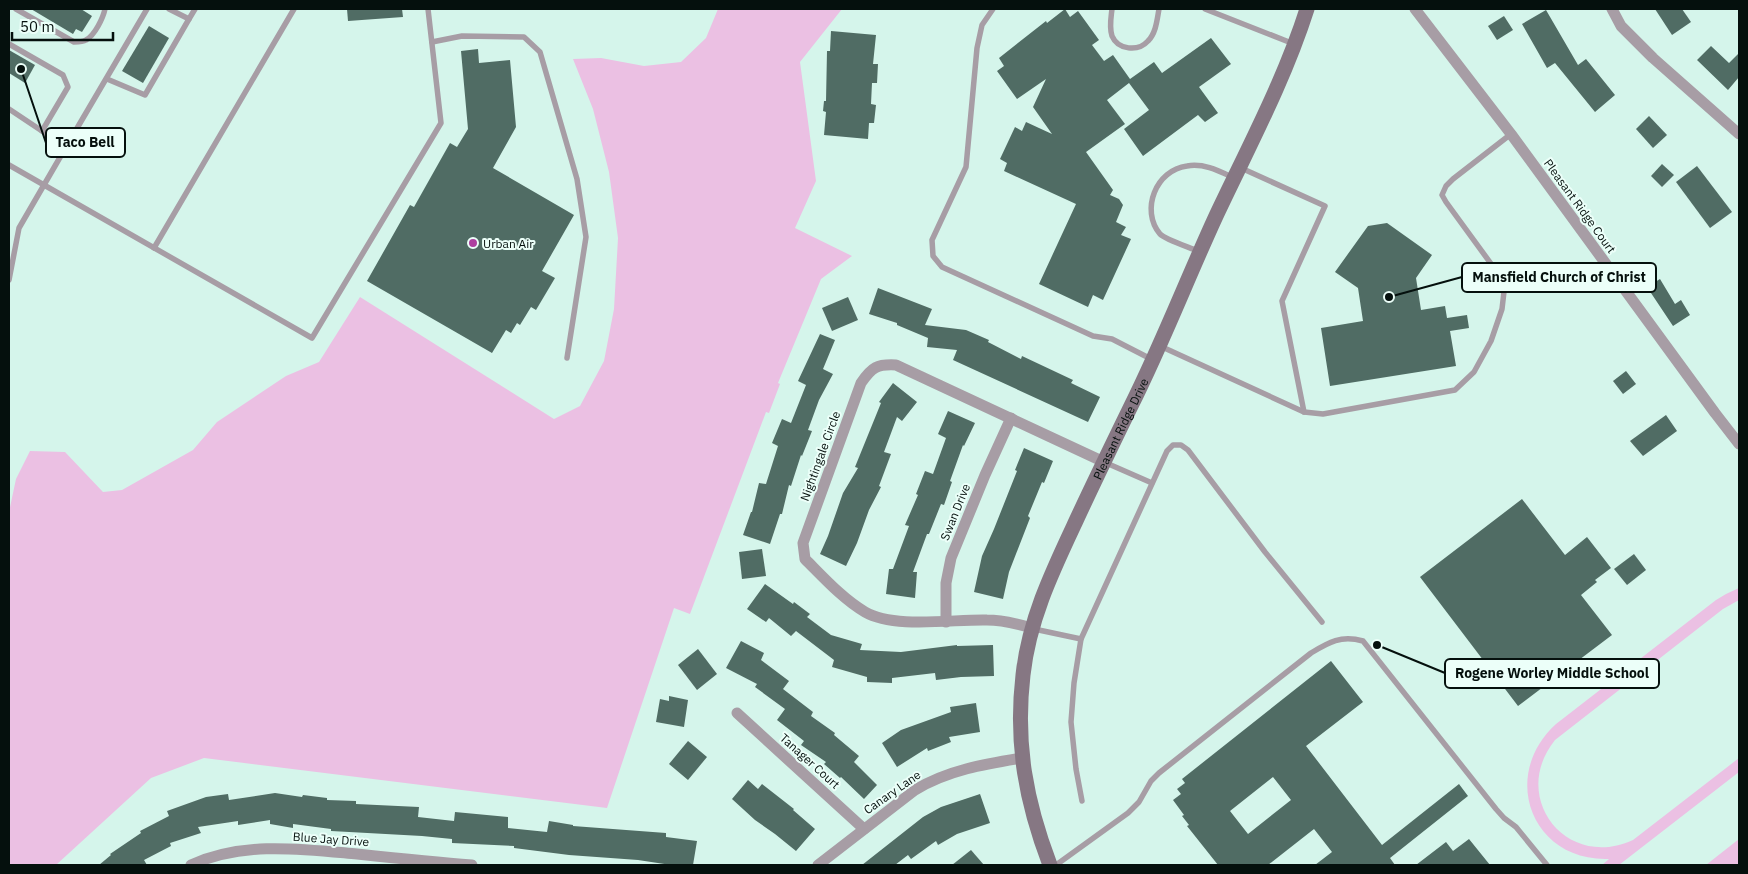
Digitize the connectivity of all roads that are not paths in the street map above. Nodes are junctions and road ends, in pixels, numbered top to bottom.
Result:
1 (16, 9) edge
2 (104, 9) edge
3 (146, 9) edge
4 (168, 9) edge
5 (195, 9) edge
6 (294, 9) edge
7 (428, 9) edge
8 (993, 9) edge
9 (1112, 9) edge
10 (1159, 9) edge
11 (1205, 9) edge
12 (1307, 9) edge
13 (1415, 9) edge
14 (1612, 9) edge
15 (189, 19) junction
16 (432, 42) junction
17 (9, 44) edge
18 (1295, 45) junction
19 (107, 79) junction
20 (9, 109) edge
21 (42, 131) junction
22 (1511, 134) junction
23 (1739, 134) edge
24 (66, 147) junction
25 (9, 165) edge
26 (1237, 173) junction
27 (44, 185) junction
28 (154, 248) junction
29 (1200, 252) junction
30 (9, 280) edge
31 (1157, 353) junction
32 (567, 358) dead end
33 (1304, 412) junction
34 (1010, 418) junction
35 (1739, 444) edge
36 (1104, 462) junction
37 (1152, 483) junction
38 (946, 622) junction
39 (1322, 622) dead end
40 (1032, 628) junction
41 (1081, 640) junction
42 (737, 713) dead end
43 (1022, 758) junction
44 (1082, 801) dead end
45 (864, 829) junction
46 (191, 865) edge
47 (472, 865) edge
48 (818, 865) edge
49 (1050, 865) edge
50 (1056, 865) edge
51 (1547, 865) edge

1 - 2 lane
3 - 19 lane
4 - 15 lane
5 - 15 lane
6 - 28 lane
7 - 16 lane
8 - 31 lane
9 - 10 lane
11 - 18 lane
12 - 18 street, Pleasant Ridge Drive
13 - 22 street, Pleasant Ridge Court
14 - 23 street
15 - 19 lane
16 - 28 lane
16 - 32 lane
17 - 21 lane
18 - 26 street, Pleasant Ridge Drive
19 - 24 lane
20 - 21 lane
21 - 24 lane
22 - 33 lane
22 - 35 street, Pleasant Ridge Court
24 - 27 lane
25 - 27 lane
26 - 29 street, Pleasant Ridge Drive
26 - 29 lane
26 - 33 lane
27 - 28 lane
27 - 30 lane
29 - 31 street, Pleasant Ridge Drive
31 - 33 lane
31 - 36 street, Pleasant Ridge Drive
34 - 36 street, Nightingale Circle
34 - 38 street, Swan Drive
34 - 38 street, Nightingale Circle
36 - 37 lane
36 - 40 street, Pleasant Ridge Drive
37 - 39 lane
37 - 41 lane
38 - 40 street, Nightingale Circle
40 - 41 lane
40 - 43 street, Pleasant Ridge Drive
41 - 44 lane
42 - 45 street, Tanager Court
43 - 45 street, Canary Lane
43 - 49 street, Pleasant Ridge Drive
45 - 48 street, Canary Lane
46 - 47 street, Blue Jay Drive
50 - 51 lane

